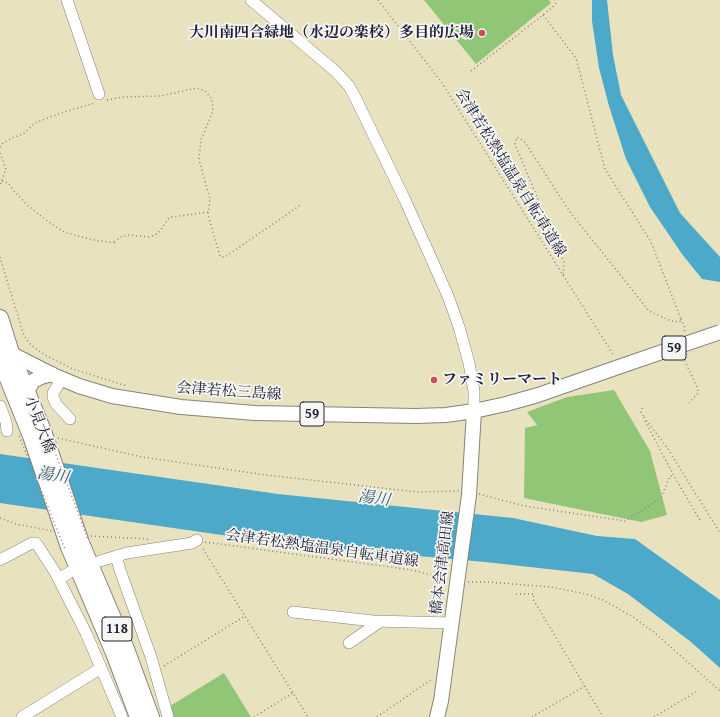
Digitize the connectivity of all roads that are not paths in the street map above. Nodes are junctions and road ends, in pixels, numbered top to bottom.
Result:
1 (67, 0) edge
2 (251, 0) edge
3 (100, 99) road end
4 (0, 318) edge
5 (720, 332) edge
6 (4, 354) edge
7 (57, 376) junction
8 (27, 392) junction
9 (0, 406) edge
10 (474, 412) junction
11 (70, 419) dead end
12 (7, 431) dead end
13 (40, 435) junction
14 (76, 540) junction
15 (200, 545) road end
16 (116, 556) junction
17 (0, 560) edge
18 (100, 561) dead end
19 (70, 572) dead end
20 (58, 579) junction
21 (293, 612) dead end
22 (381, 621) junction
23 (452, 623) junction
24 (349, 643) dead end
25 (101, 668) junction
26 (22, 717) edge
27 (122, 717) edge
28 (138, 717) edge
29 (151, 717) edge
30 (168, 717) edge
31 (437, 717) edge

1 - 3 street
2 - 10 street
4 - 6 highway, 118
5 - 10 main road, 会津若松三島線 / 59, bridge
6 - 7 main road, 会津若松三島線 / 59
6 - 8 highway, 小見大橋 / 118
6 - 13 highway, 小見大橋 / 118
7 - 8 main road
7 - 10 main road, 会津若松三島線 / 59
7 - 11 street
8 - 13 highway, 小見大橋 / 118
9 - 12 street
10 - 23 main road, 橋本会津高田線
13 - 14 highway, 小見大橋 / 118
14 - 28 highway, 118
14 - 29 highway, 118
15 - 16 street
16 - 18 street
16 - 30 street
17 - 20 street
19 - 20 street
20 - 25 street
21 - 22 street
22 - 23 street
22 - 24 street
23 - 31 main road, 橋本会津高田線
25 - 26 street
25 - 27 street

